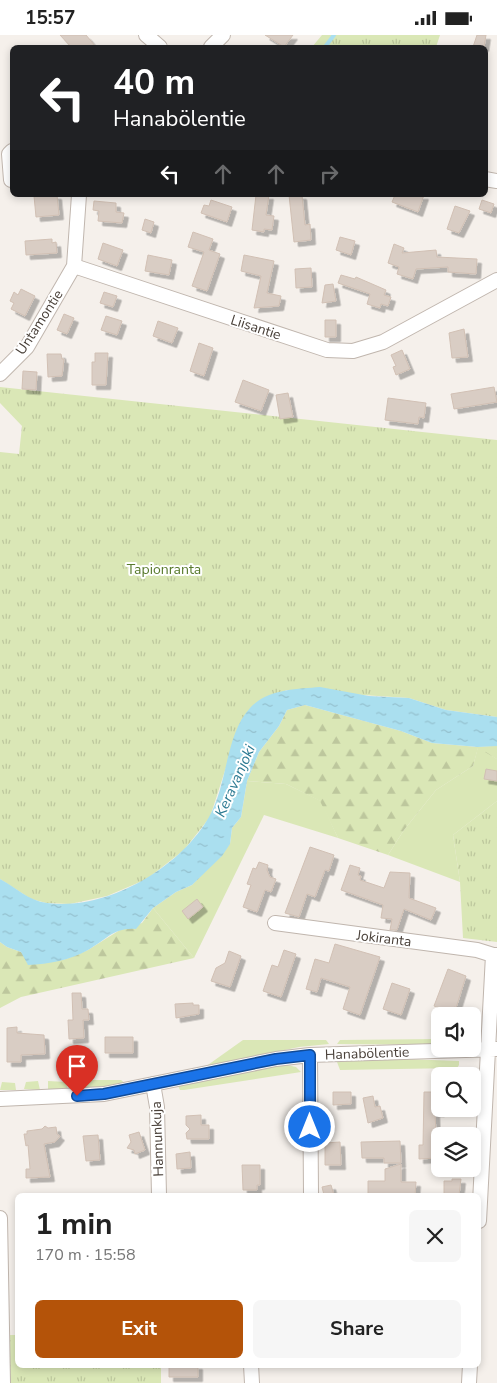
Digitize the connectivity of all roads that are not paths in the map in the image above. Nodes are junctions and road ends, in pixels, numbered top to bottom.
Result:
1 (146, 35) edge
2 (223, 35) edge
3 (158, 45) edge
4 (213, 45) edge
5 (10, 152) edge
6 (8, 180) edge
7 (79, 197) edge
8 (74, 266) junction
9 (497, 280) edge
10 (0, 374) edge
11 (275, 923) dead end
12 (495, 955) edge
13 (493, 1049) edge
14 (310, 1055) junction
15 (153, 1084) junction
16 (0, 1099) edge
17 (159, 1193) edge
18 (312, 1193) edge
19 (480, 1193) edge
20 (0, 1218) edge
21 (252, 1368) edge
22 (470, 1368) edge
23 (4, 1383) edge
24 (252, 1383) edge
25 (469, 1383) edge

1 - 3 street
2 - 4 street
5 - 6 street
7 - 8 street
8 - 9 street, Liisantie
8 - 10 street, Untamontie
11 - 12 street, Jokiranta
12 - 13 street, Jokiranta
13 - 14 street, Hanabölentie
13 - 19 street, Jokiranta
14 - 15 street, Hanabölentie
14 - 18 street
15 - 16 street, Hanabölentie
15 - 17 street, Hannunkuja
20 - 23 street
21 - 24 street
22 - 25 street

